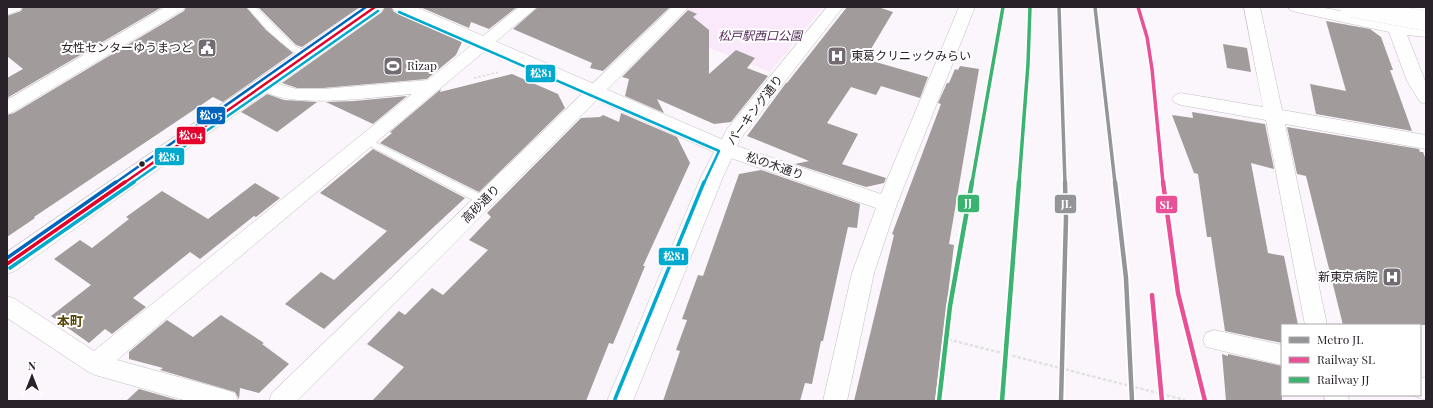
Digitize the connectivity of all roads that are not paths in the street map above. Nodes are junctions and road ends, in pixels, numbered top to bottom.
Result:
1 (14, 7) edge
2 (177, 7) edge
3 (251, 7) edge
4 (375, 7) edge
5 (401, 7) edge
6 (529, 7) edge
7 (681, 7) edge
8 (835, 7) edge
9 (967, 7) edge
10 (1252, 7) edge
11 (1296, 7) edge
12 (1350, 7) edge
13 (1389, 7) edge
14 (1408, 7) edge
15 (7, 10) edge
16 (1426, 10) edge
17 (1426, 21) edge
18 (1397, 28) junction
19 (1426, 32) edge
20 (483, 44) junction
21 (307, 54) junction
22 (266, 84) junction
23 (432, 86) junction
24 (594, 92) junction
25 (1426, 98) edge
26 (1181, 99) dead end
27 (7, 108) edge
28 (1274, 115) junction
29 (367, 141) junction
30 (1426, 142) edge
31 (726, 149) junction
32 (484, 202) junction
33 (887, 204) junction
34 (7, 264) edge
35 (7, 306) edge
36 (1316, 324) edge
37 (1214, 340) dead end
38 (1281, 355) edge
39 (95, 364) junction
40 (226, 401) edge
41 (281, 401) edge
42 (620, 401) edge
43 (835, 401) edge

1 - 15 street
2 - 27 street
3 - 21 lane
4 - 21 street
5 - 20 street, 松の木通り
6 - 20 street
7 - 24 street, 高砂通り
8 - 31 street, パーキング通り
9 - 33 street
10 - 28 street
11 - 18 street
12 - 17 street, bridge
13 - 18 street
14 - 16 street
18 - 19 street
18 - 25 street
20 - 23 street
20 - 24 street, 松の木通り
21 - 22 street
22 - 23 street
22 - 34 street
23 - 29 street
24 - 31 street, 松の木通り
24 - 32 street, 高砂通り
26 - 28 street
28 - 30 street
28 - 36 street
29 - 32 lane
29 - 39 street
31 - 33 street, 松の木通り
31 - 42 street, パーキング通り
32 - 41 street, 高砂通り
33 - 43 street
35 - 39 street
37 - 38 street
39 - 40 street

